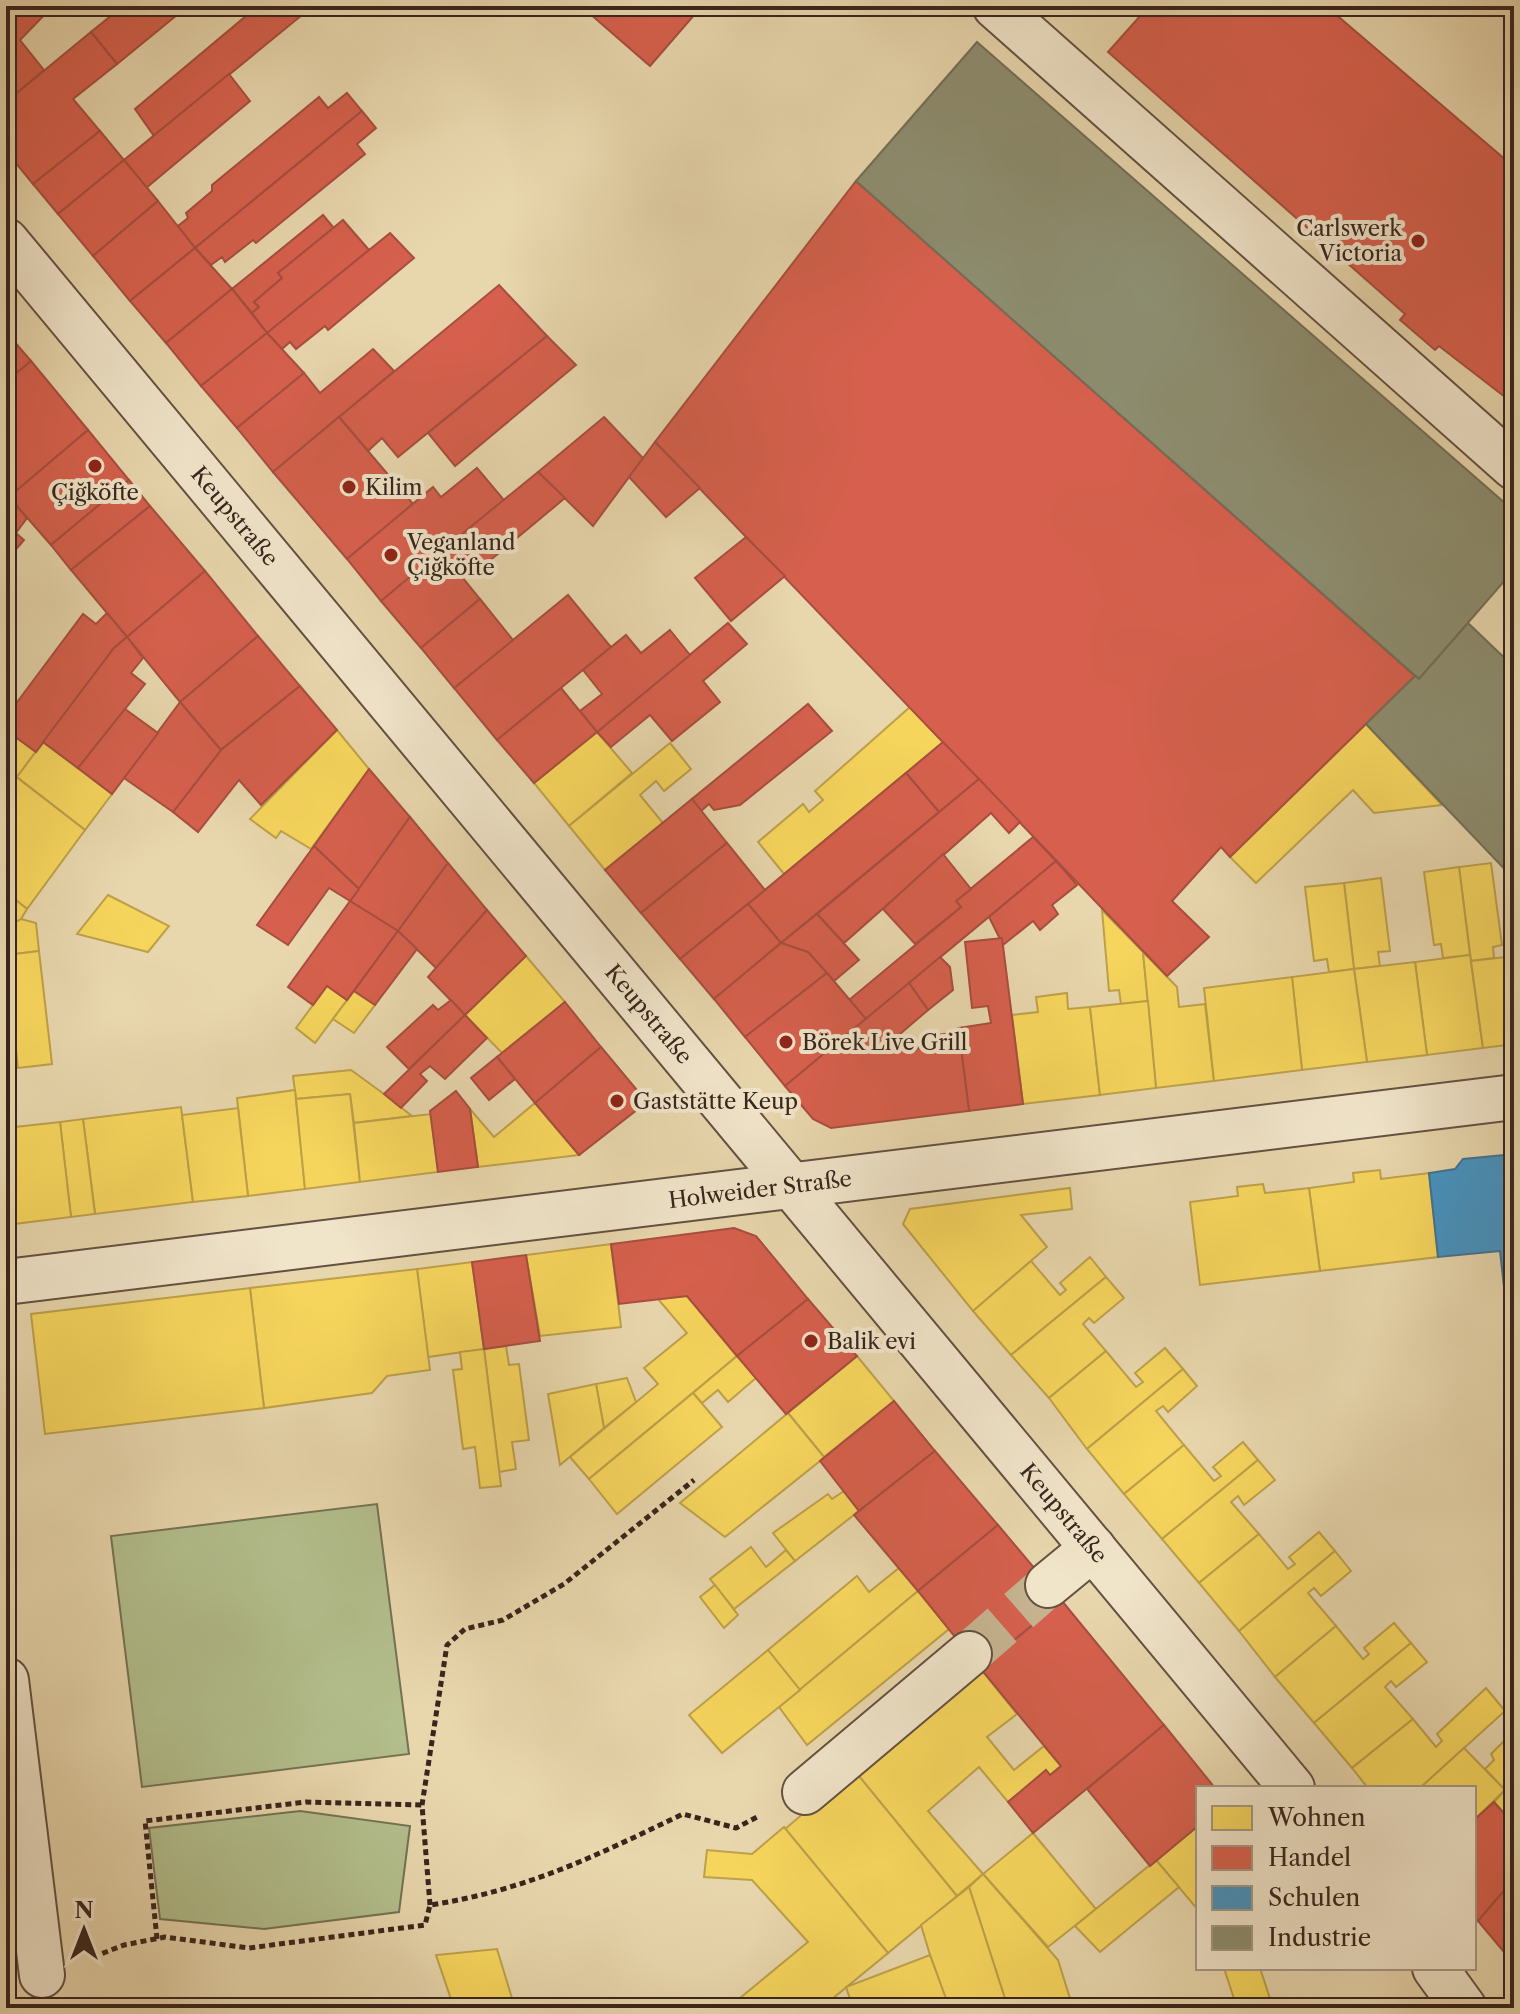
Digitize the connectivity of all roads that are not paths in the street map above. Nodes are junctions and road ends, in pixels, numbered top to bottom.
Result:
1 (995, 6) edge
2 (6, 241) edge
3 (1514, 467) edge
4 (1514, 1097) edge
5 (791, 1185) junction
6 (6, 1282) edge
7 (1093, 1548) junction
8 (1048, 1585) tunnel mouth
9 (969, 1654) tunnel mouth
10 (6, 1680) edge
11 (1290, 1786) edge
12 (805, 1792) road end
13 (1436, 1970) edge
14 (42, 1975) dead end
15 (1464, 2008) edge

1 - 3 street
2 - 5 street, Keupstraße
4 - 5 street, Holweider Straße
5 - 6 street, Holweider Straße
5 - 7 street, Keupstraße
7 - 8 street
7 - 11 street, Keupstraße
9 - 12 street
10 - 14 street
13 - 15 street

